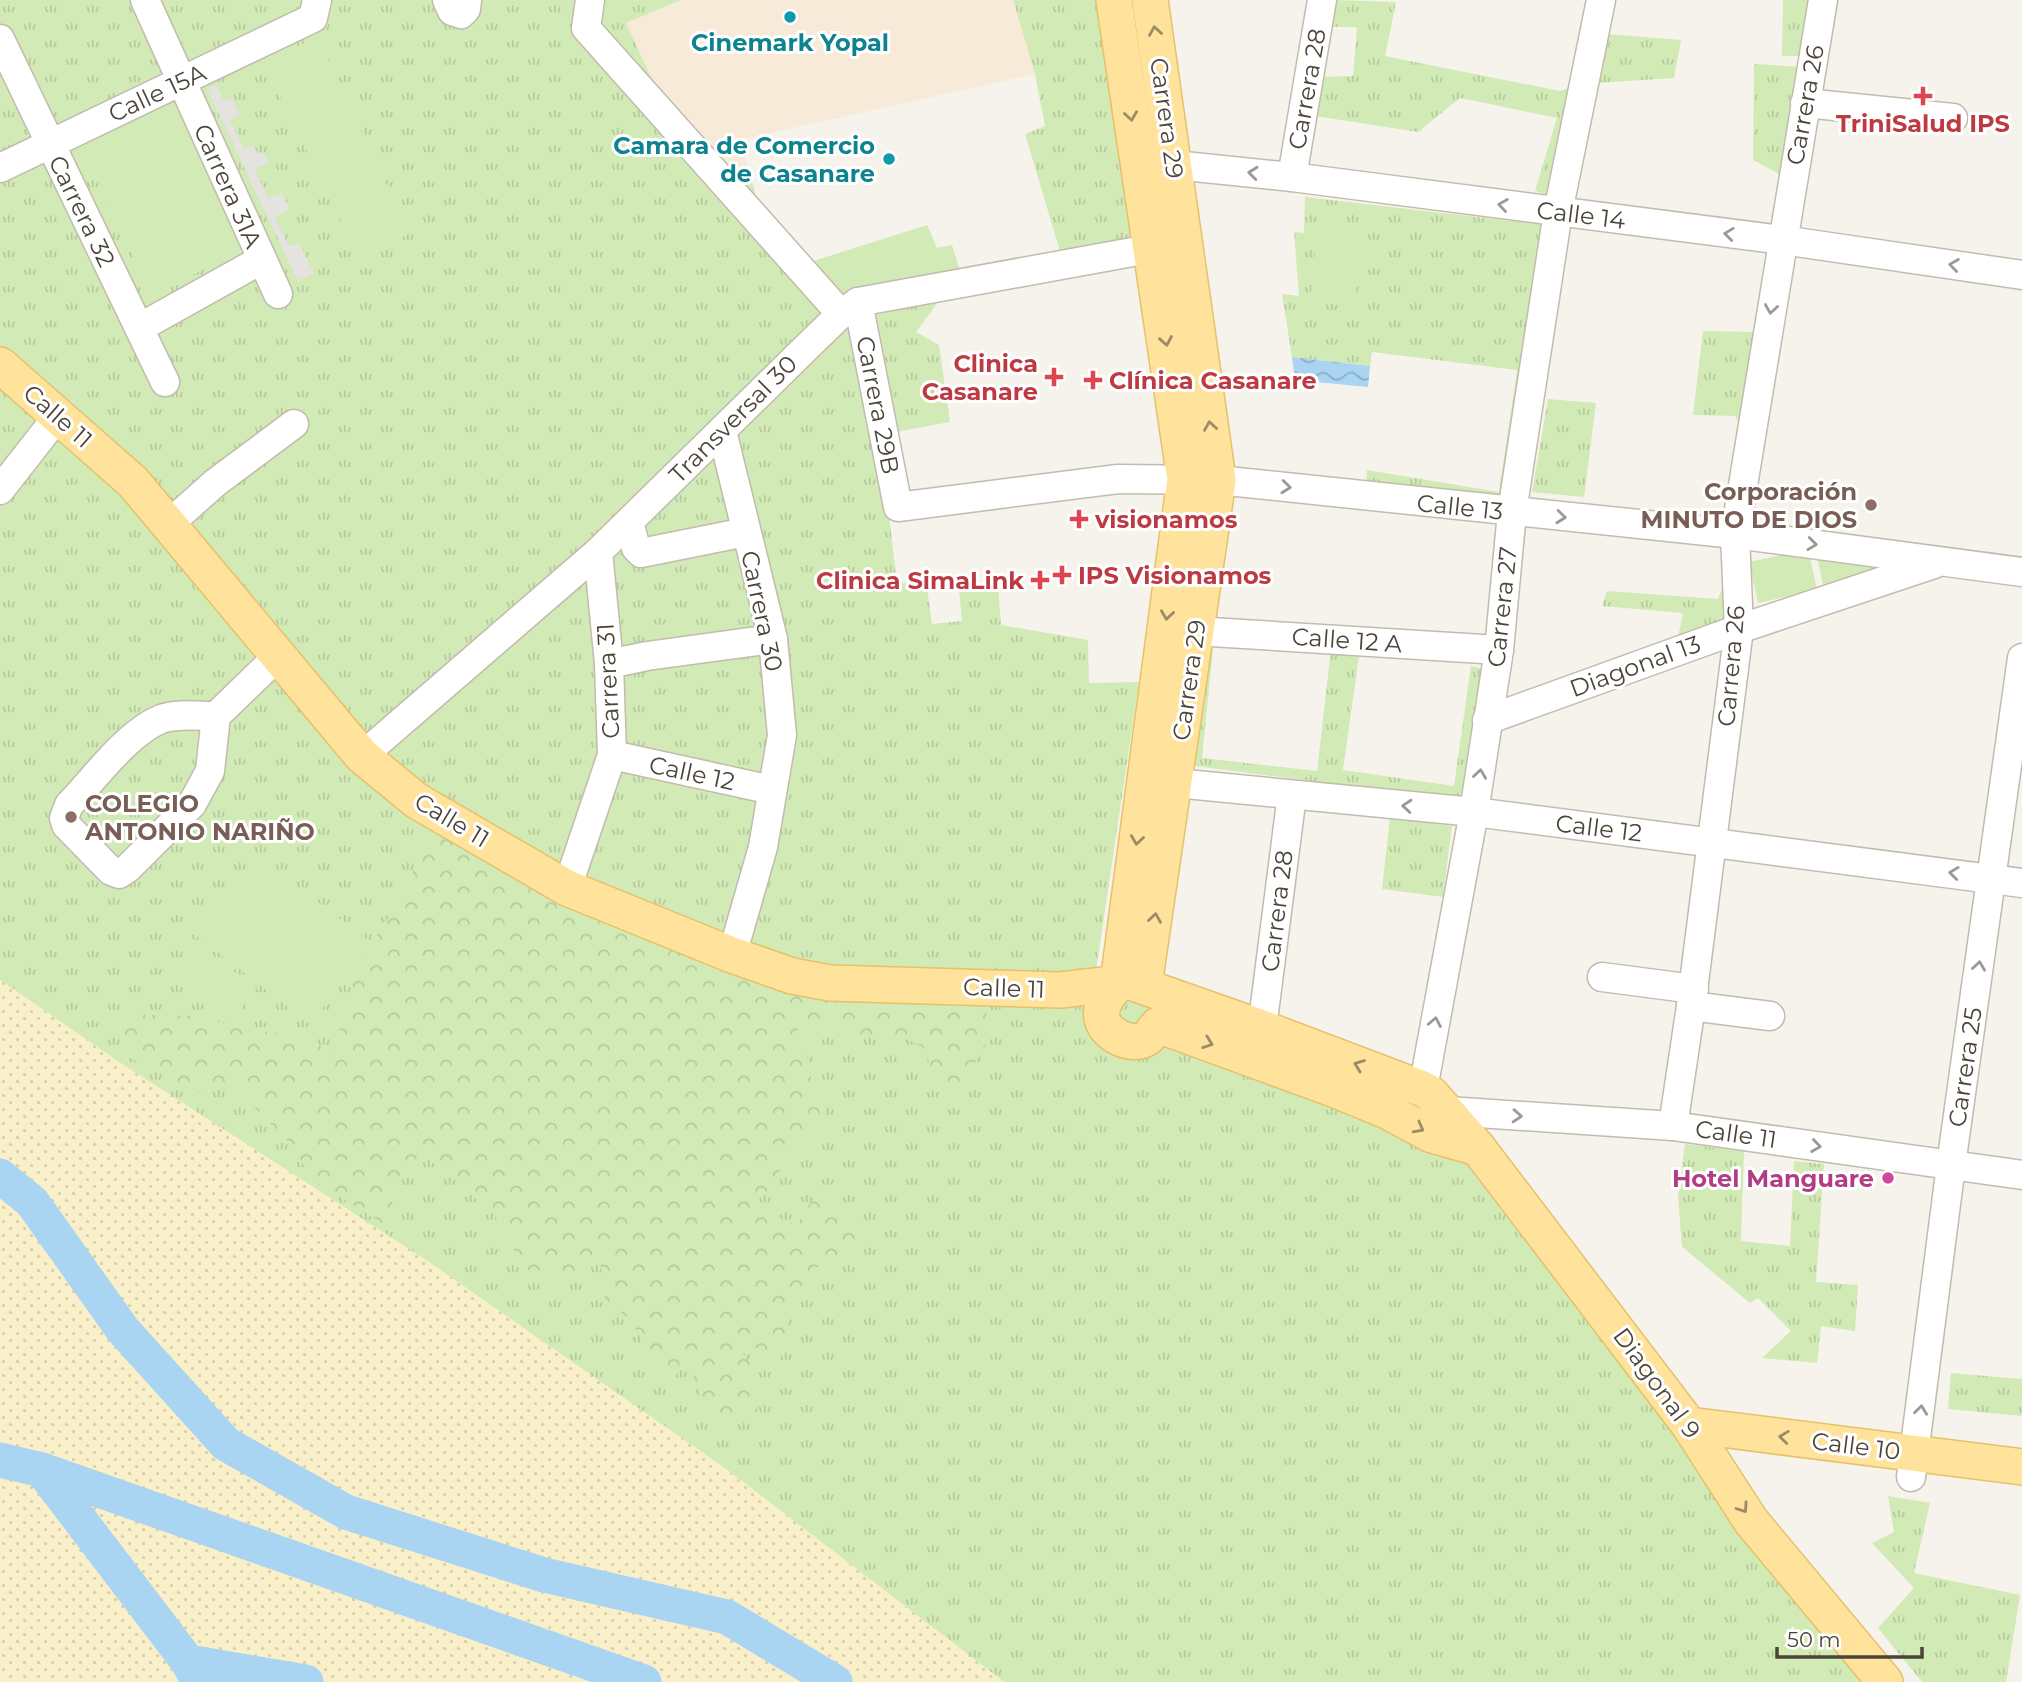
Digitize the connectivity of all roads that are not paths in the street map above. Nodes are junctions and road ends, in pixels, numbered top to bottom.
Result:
1 (145, 0) edge
2 (447, 0) edge
3 (467, 0) edge
4 (590, 0) edge
5 (1114, 0) edge
6 (1150, 0) edge
7 (1322, 0) edge
8 (1601, 0) edge
9 (1823, 0) edge
10 (315, 9) edge
11 (0, 39) edge
12 (182, 82) junction
13 (1805, 103) junction
14 (1953, 118) dead end
15 (50, 143) junction
16 (1138, 162) junction
17 (1175, 165) junction
18 (0, 168) edge
19 (1292, 177) junction
20 (1558, 212) junction
21 (1782, 240) junction
22 (1184, 244) junction
23 (1150, 248) junction
24 (261, 260) junction
25 (2022, 275) edge
26 (278, 294) dead end
27 (849, 308) junction
28 (139, 328) junction
29 (0, 365) edge
30 (165, 383) dead end
31 (58, 416) junction
32 (294, 424) dead end
33 (722, 431) junction
34 (1202, 480) junction
35 (0, 490) edge
36 (898, 507) joint
37 (1512, 512) junction
38 (629, 522) junction
39 (169, 524) junction
40 (746, 532) junction
41 (1735, 534) junction
42 (598, 552) junction
43 (1942, 562) junction
44 (2022, 572) edge
45 (1739, 629) junction
46 (1195, 631) junction
47 (773, 639) junction
48 (1499, 650) junction
49 (278, 656) junction
50 (2022, 658) edge
51 (609, 664) junction
52 (216, 716) junction
53 (1488, 720) junction
54 (612, 755) junction
55 (362, 756) junction
56 (1175, 783) junction
57 (772, 790) junction
58 (1292, 795) junction
59 (1475, 812) junction
60 (1710, 842) junction
61 (1992, 878) junction
62 (2022, 883) edge
63 (566, 888) junction
64 (732, 955) junction
65 (1602, 977) dead end
66 (1131, 984) junction
67 (1060, 990) junction
68 (1693, 998) junction
69 (1770, 1016) dead end
70 (1102, 1018) junction
71 (1158, 1025) junction
72 (1262, 1028) junction
73 (1436, 1100) junction
74 (1673, 1126) junction
75 (1478, 1148) junction
76 (1951, 1165) junction
77 (2022, 1175) edge
78 (1698, 1438) junction
79 (1913, 1466) junction
80 (2022, 1467) edge
81 (2022, 1491) edge
82 (1885, 1682) edge

1 - 12 street, Carrera 31A
2 - 3 street
4 - 27 street
5 -> 16 main road, Carrera 29
17 -> 6 main road, Carrera 29
7 - 19 street, Carrera 28
8 - 20 street, Carrera 27
9 - 13 street, Carrera 26
10 - 12 street, Calle 15A
11 - 15 street, Carrera 32
12 - 15 street, Calle 15A
12 - 24 street, Carrera 31A
13 - 14 street
13 - 21 street, Carrera 26
15 - 18 street, Calle 15A
15 - 28 street, Carrera 32
16 - 17 street, Calle 14
16 - 23 main road, Carrera 29
19 -> 17 street, Calle 14
17 - 22 main road, Carrera 29
20 -> 19 street, Calle 14
21 -> 20 street, Calle 14
20 - 37 street, Carrera 27
25 -> 21 street, Calle 14
21 -> 41 street, Carrera 26
22 - 23 street
34 -> 22 main road, Carrera 29
23 - 27 street
23 -> 34 main road, Carrera 29
24 - 26 street, Carrera 31A
24 - 28 street
27 - 33 street, Transversal 30
27 - 36 street, Carrera 29B
28 - 30 street, Carrera 32
29 - 31 main road, Calle 11
31 - 35 street
31 - 39 main road, Calle 11
32 - 39 street
33 - 38 street, Transversal 30
33 - 40 street, Carrera 30
34 - 36 street, Calle 13
34 -> 37 street, Calle 13
34 - 46 main road, Carrera 29
34 -> 66 main road, Carrera 29
37 -> 41 street, Calle 13
37 - 48 street, Carrera 27
38 - 40 street
38 - 42 street, Transversal 30
39 - 49 main road, Calle 11
40 - 47 street, Carrera 30
41 -> 43 street, Calle 13
41 - 45 street, Carrera 26
42 - 51 street, Carrera 31
42 - 55 street, Transversal 30
43 - 44 street, Calle 13
43 - 45 street, Diagonal 13
45 - 53 street, Diagonal 13
45 - 60 street, Carrera 26
46 - 48 street, Calle 12 A
46 - 56 main road, Carrera 29
47 - 51 street
47 - 57 street, Carrera 30
48 - 53 street, Carrera 27
49 - 52 street
49 - 55 main road, Calle 11
50 - 61 street, Carrera 25
51 - 54 street, Carrera 31
52 - 52 street
59 -> 53 street, Carrera 27
54 - 57 street, Calle 12
54 - 63 street, Carrera 31
55 - 63 main road, Calle 11
56 - 58 street, Calle 12
66 -> 56 main road, Carrera 29
57 - 64 street, Carrera 30
59 -> 58 street, Calle 12
58 - 72 street, Carrera 28
59 - 60 street, Calle 12
73 -> 59 street, Carrera 27
61 -> 60 street, Calle 12
60 - 68 street, Carrera 26
61 - 62 street, Calle 12
76 -> 61 street, Carrera 25
63 - 64 main road, Calle 11
64 - 67 main road, Calle 11
65 - 68 street
66 - 67 main road, Calle 11
66 - 70 main road
66 - 71 main road
66 - 72 main road, Calle 11
67 - 70 main road, Calle 11
68 - 69 street
68 - 74 street, Carrera 26
70 - 71 main road, Calle 11
71 -> 75 main road
73 -> 72 main road, Calle 11
73 -> 74 street, Calle 11
73 - 75 main road, Diagonal 9
74 -> 76 street, Calle 11
75 - 78 main road, Diagonal 9
76 - 77 street, Calle 11
79 -> 76 street, Carrera 25
79 -> 78 main road, Calle 10
78 -> 82 main road, Diagonal 9
79 - 80 main road, Calle 10
79 - 81 main road, Calle 10

